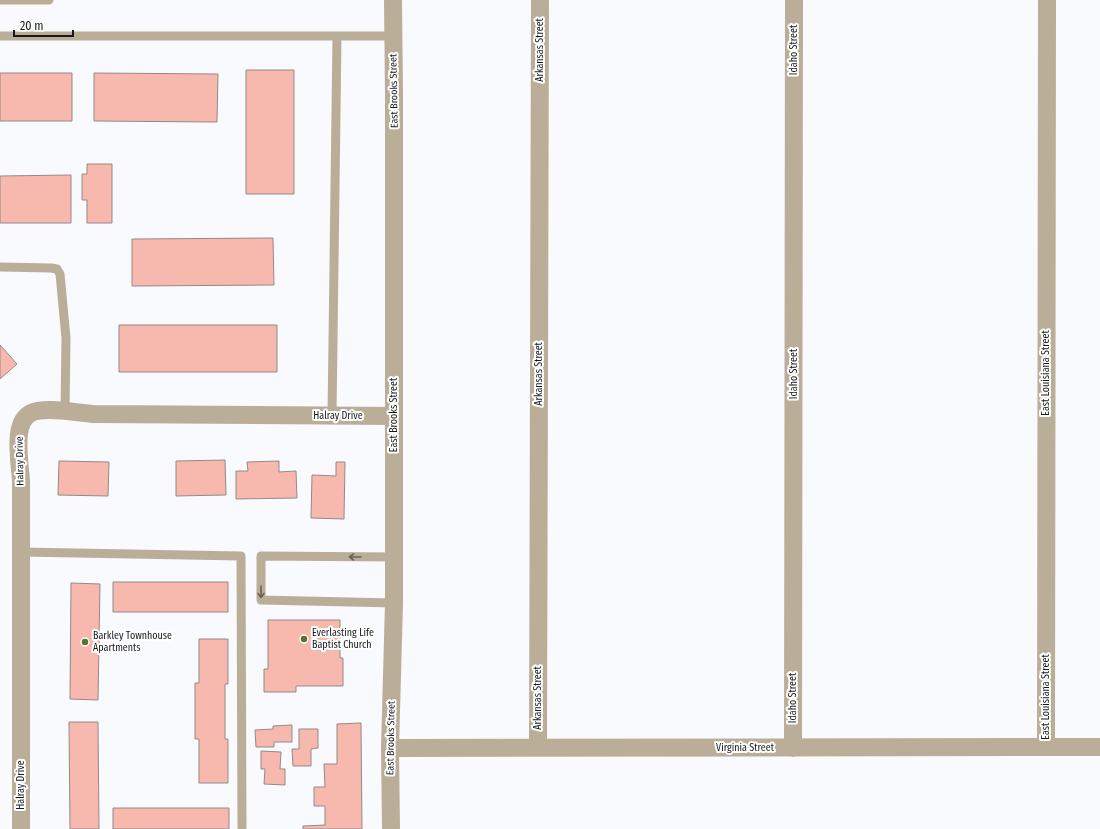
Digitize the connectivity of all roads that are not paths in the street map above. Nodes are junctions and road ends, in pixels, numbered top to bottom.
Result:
1 (0, 0) edge
2 (49, 0) edge
3 (393, 0) edge
4 (540, 0) edge
5 (794, 0) edge
6 (1047, 0) edge
7 (0, 36) edge
8 (336, 36) junction
9 (393, 36) junction
10 (0, 267) edge
11 (65, 412) junction
12 (332, 416) junction
13 (394, 416) junction
14 (21, 552) junction
15 (394, 557) junction
16 (394, 603) junction
17 (1046, 746) junction
18 (538, 747) junction
19 (1100, 747) edge
20 (390, 748) junction
21 (793, 748) junction
22 (21, 829) edge
23 (242, 829) edge
24 (391, 829) edge

1 - 2 lane
3 - 9 street, East Brooks Street
4 - 18 street, Arkansas Street
5 - 21 street, Idaho Street
6 - 17 street, East Louisiana Street
7 - 8 lane
8 - 9 lane
8 - 12 lane
9 - 13 street, East Brooks Street
10 - 11 lane
11 - 12 street, Halray Drive
11 - 14 street, Halray Drive
12 - 13 street, Halray Drive
13 - 15 street, East Brooks Street
14 - 22 street, Halray Drive
14 - 23 lane
15 - 16 street, East Brooks Street
15 -> 16 lane
16 - 20 street, East Brooks Street
17 - 19 street, Virginia Street
17 - 21 street, Virginia Street
18 - 20 street, Virginia Street
18 - 21 street, Virginia Street
20 - 24 street, East Brooks Street

